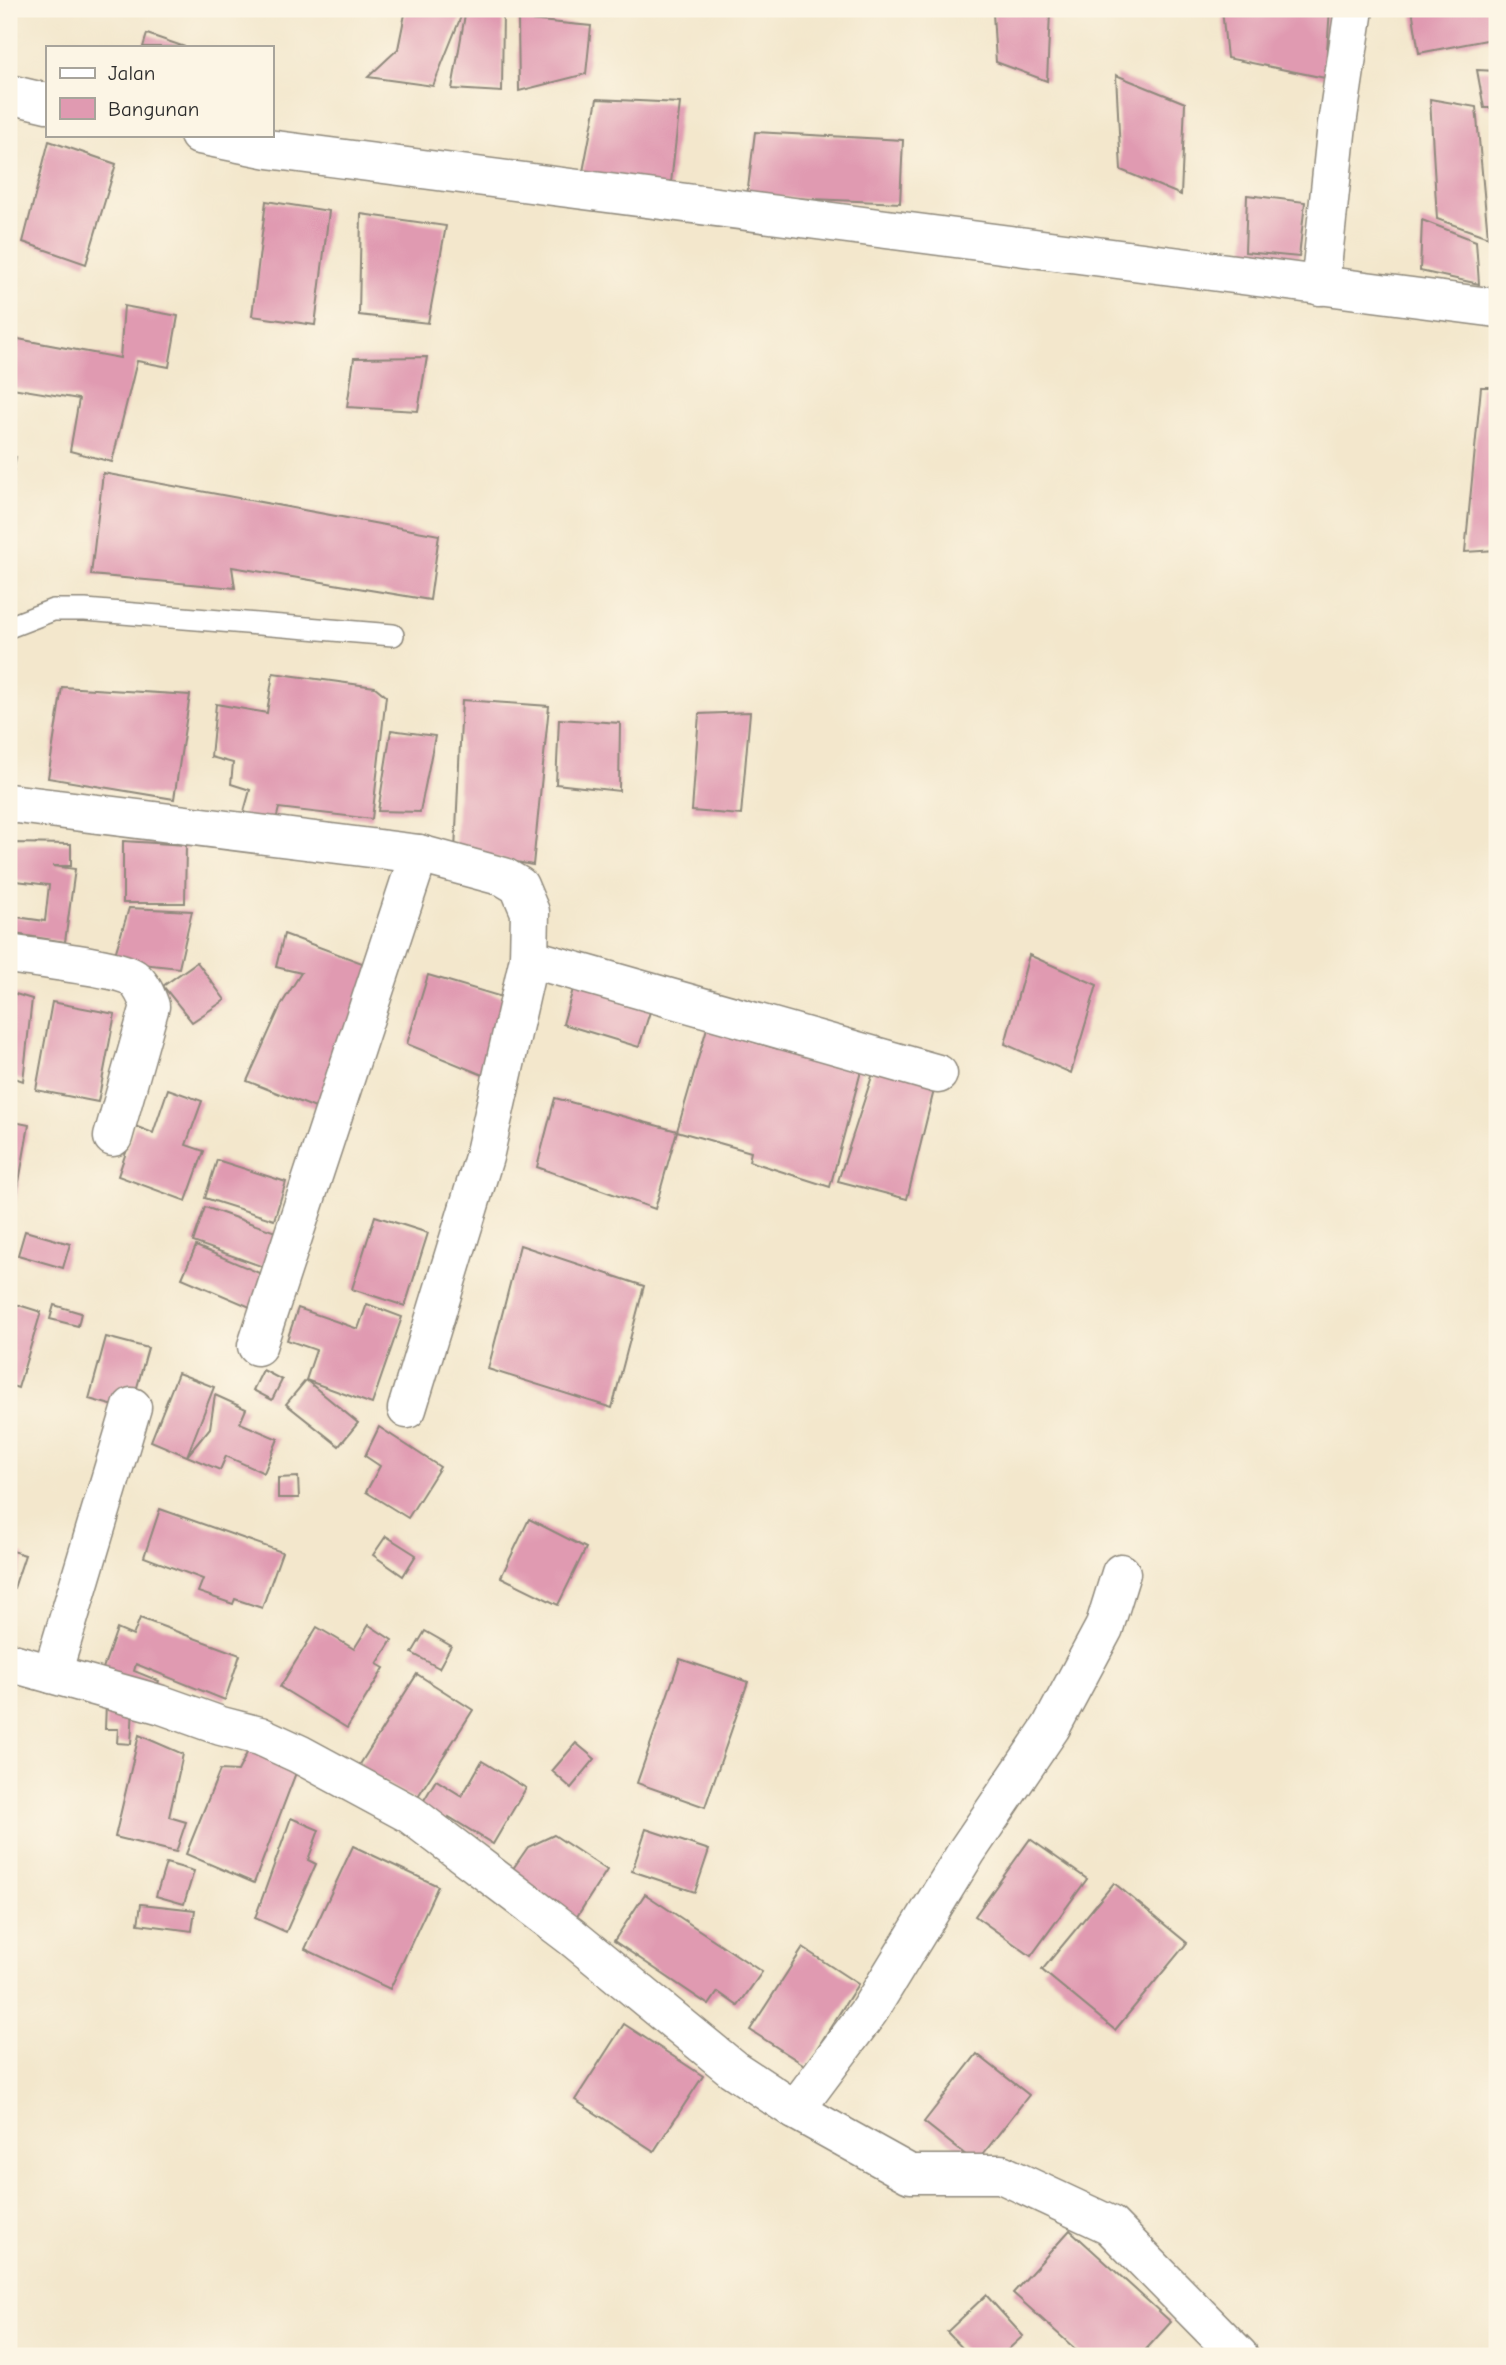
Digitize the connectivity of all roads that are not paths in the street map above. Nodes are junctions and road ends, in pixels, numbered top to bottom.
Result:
1 (1353, 9) edge
2 (9, 94) edge
3 (46, 103) edge
4 (204, 136) edge
5 (1320, 286) junction
6 (1497, 308) edge
7 (9, 627) edge
8 (393, 635) dead end
9 (9, 803) edge
10 (419, 854) junction
11 (9, 954) edge
12 (529, 958) junction
13 (938, 1074) dead end
14 (113, 1137) dead end
15 (257, 1346) dead end
16 (132, 1407) dead end
17 (407, 1409) dead end
18 (1121, 1573) dead end
19 (9, 1662) edge
20 (52, 1674) junction
21 (795, 2110) junction
22 (1239, 2356) edge

1 - 5 street
2 - 3 street
4 - 5 street
5 - 6 street
7 - 8 lane
9 - 10 street
10 - 12 street
10 - 15 street
11 - 14 street
12 - 13 street
12 - 17 street
16 - 20 street
18 - 21 street
19 - 20 street
20 - 21 street
21 - 22 street

